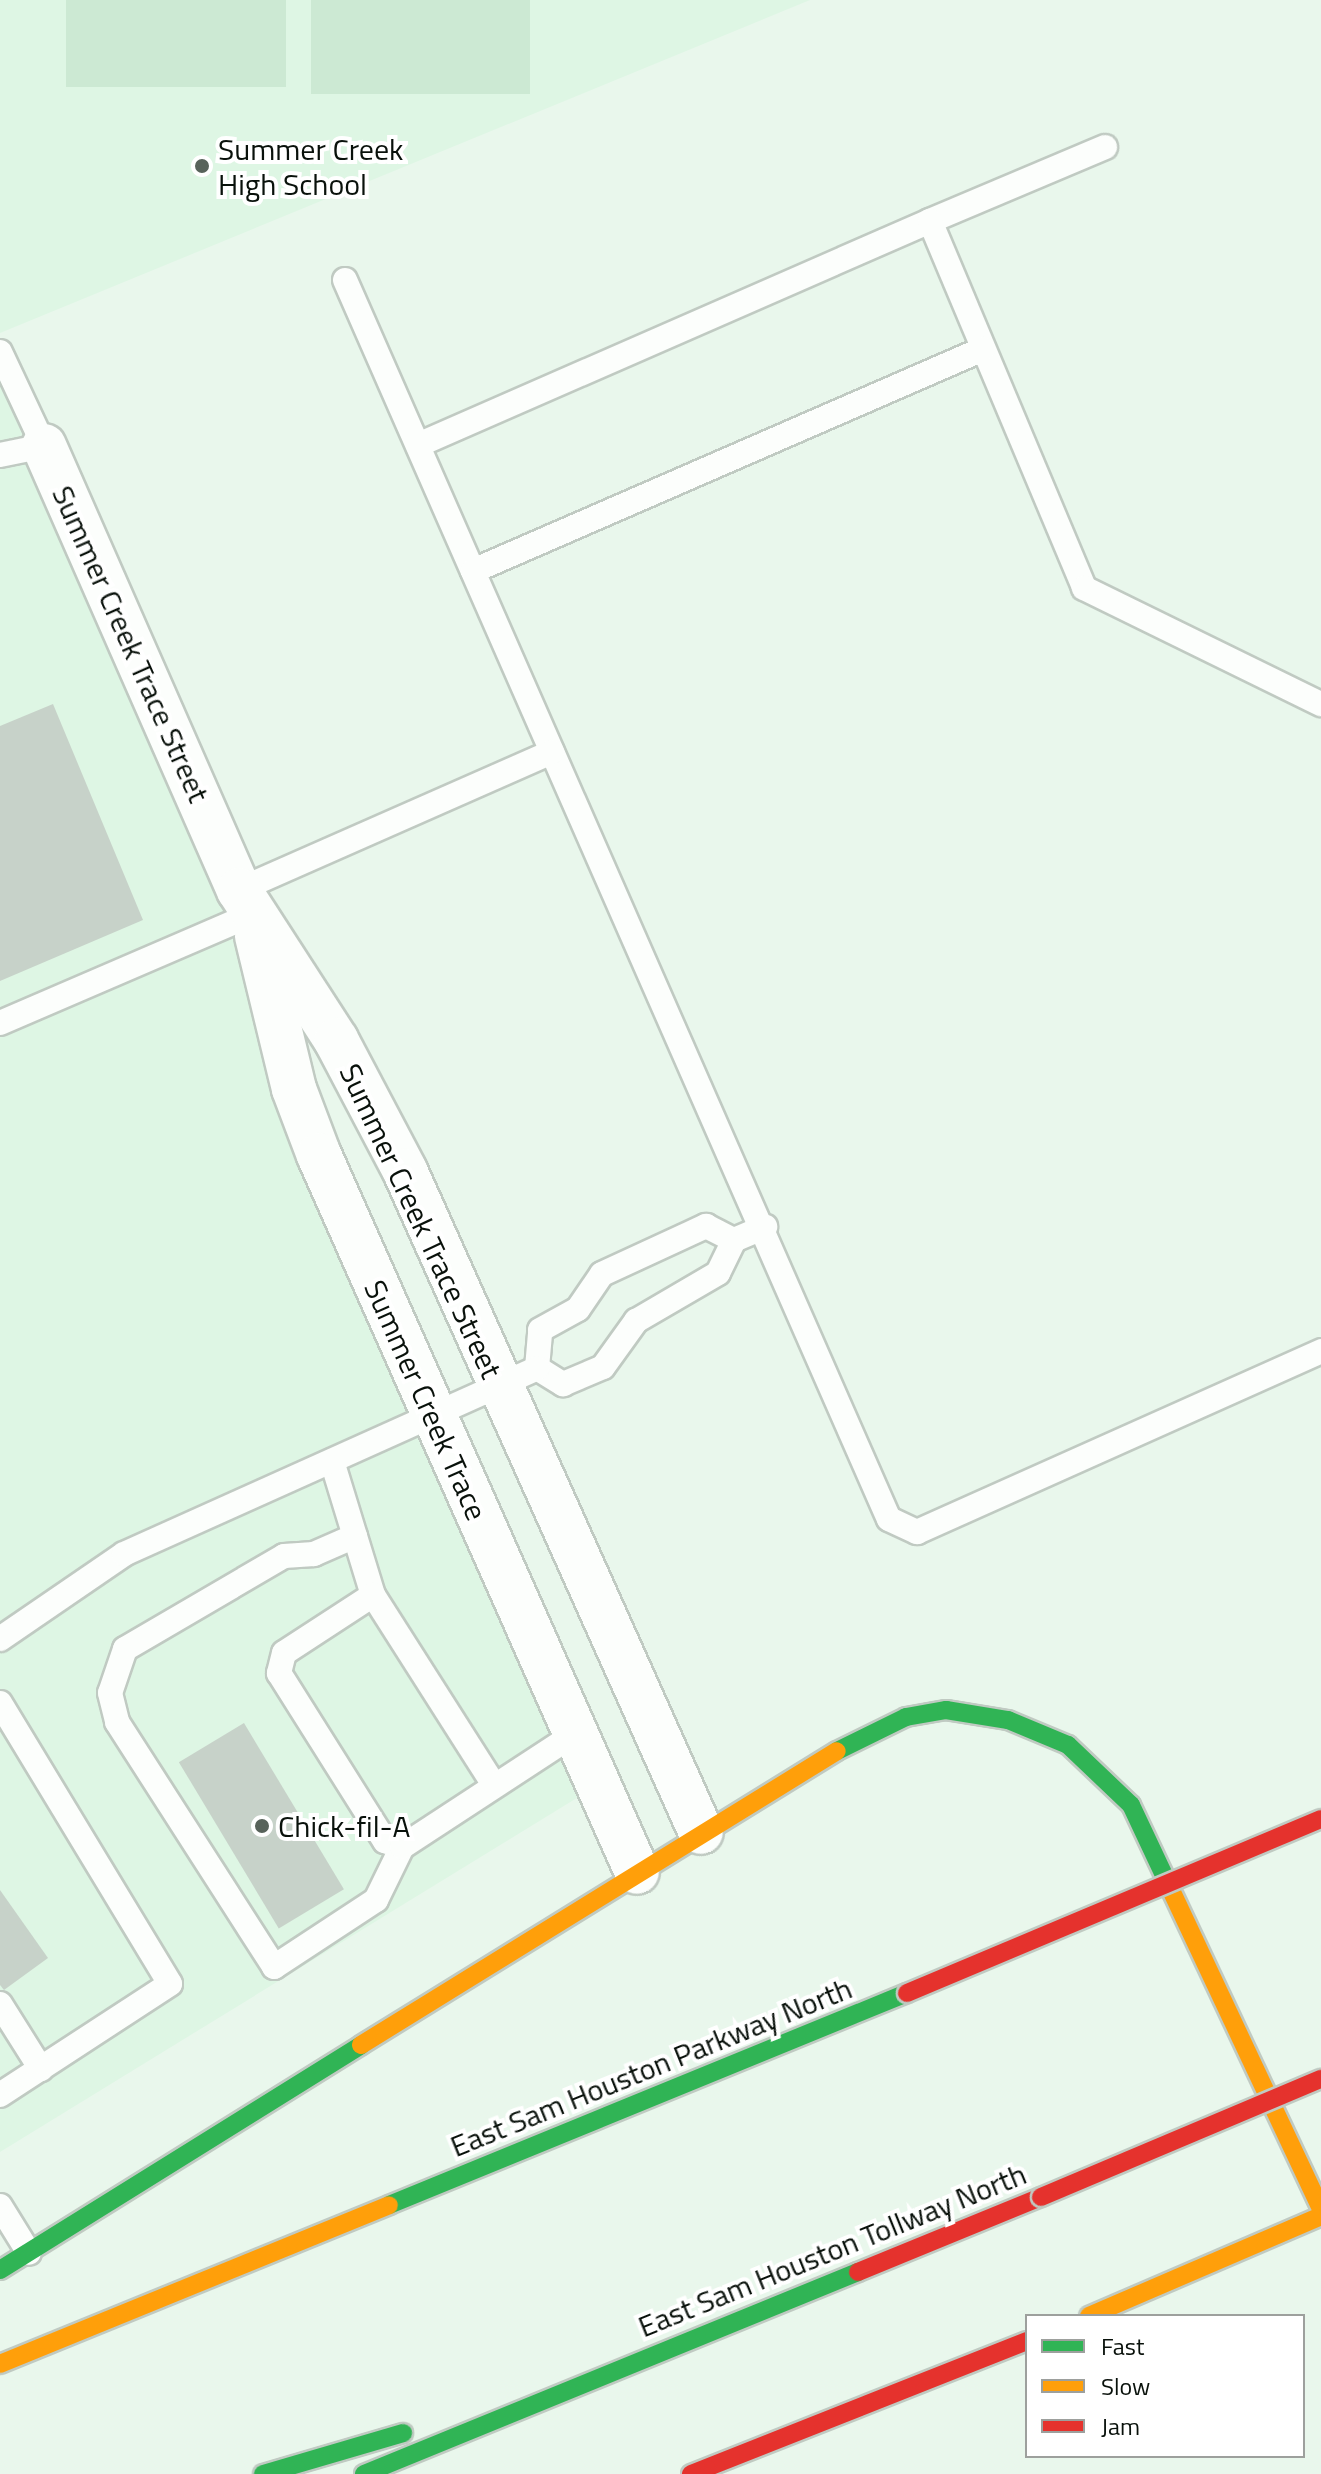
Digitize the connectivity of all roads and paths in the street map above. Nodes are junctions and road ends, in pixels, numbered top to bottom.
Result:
1 (1105, 147) dead end
2 (930, 221) junction
3 (345, 280) dead end
4 (983, 349) junction
5 (0, 352) edge
6 (418, 445) junction
7 (44, 446) junction
8 (0, 455) edge
9 (473, 571) junction
10 (1321, 704) edge
11 (552, 752) junction
12 (246, 902) junction
13 (0, 1023) edge
14 (765, 1227) junction
15 (734, 1240) junction
16 (1321, 1351) edge
17 (518, 1378) junction
18 (433, 1416) junction
19 (332, 1461) junction
20 (355, 1536) junction
21 (373, 1595) junction
22 (0, 1639) edge
23 (0, 1703) edge
24 (575, 1734) junction
25 (8, 1737) edge
26 (492, 1782) junction
27 (1321, 1819) edge
28 (701, 1832) junction
29 (402, 1847) junction
30 (637, 1872) junction
31 (0, 2004) edge
32 (41, 2069) junction
33 (1321, 2079) edge
34 (0, 2095) edge
35 (0, 2206) edge
36 (1321, 2209) edge
37 (1321, 2216) edge
38 (29, 2253) junction
39 (0, 2270) edge
40 (1094, 2314) edge
41 (1025, 2342) edge
42 (0, 2364) edge
43 (563, 2387) junction
44 (263, 2474) edge
45 (364, 2474) edge
46 (691, 2474) edge

1 - 2 lane
2 - 4 lane
2 - 6 lane
3 - 6 lane
4 - 9 lane
4 - 10 lane
5 - 7 lane
6 - 9 lane
7 - 8 lane
7 - 12 street, Summer Creek Trace Street
9 - 11 lane
11 - 12 lane
11 - 14 lane
12 - 13 lane
12 - 17 street, Summer Creek Trace Street
12 - 18 street, Summer Creek Trace
14 - 15 lane
14 - 16 lane
15 - 17 lane
15 - 17 lane
17 - 18 lane
17 - 28 street, Summer Creek Trace Street
18 - 19 lane
18 - 24 street, Summer Creek Trace
19 - 20 lane
19 - 22 lane
20 - 21 lane
20 - 29 lane
21 - 26 lane
21 - 29 lane
23 - 25 lane
24 - 26 lane
24 - 30 street, Summer Creek Trace
25 - 32 lane
26 - 29 lane
27 - 42 main road, East Sam Houston Parkway North, bridge
28 - 30 main road
28 - 36 main road
30 - 38 main road
31 - 32 lane
32 - 34 lane
33 - 43 main road, East Sam Houston Tollway North, bridge
35 - 38 lane
37 - 40 main road
38 - 39 main road
41 - 46 main road
43 - 44 main road
43 - 45 main road, East Sam Houston Tollway North

